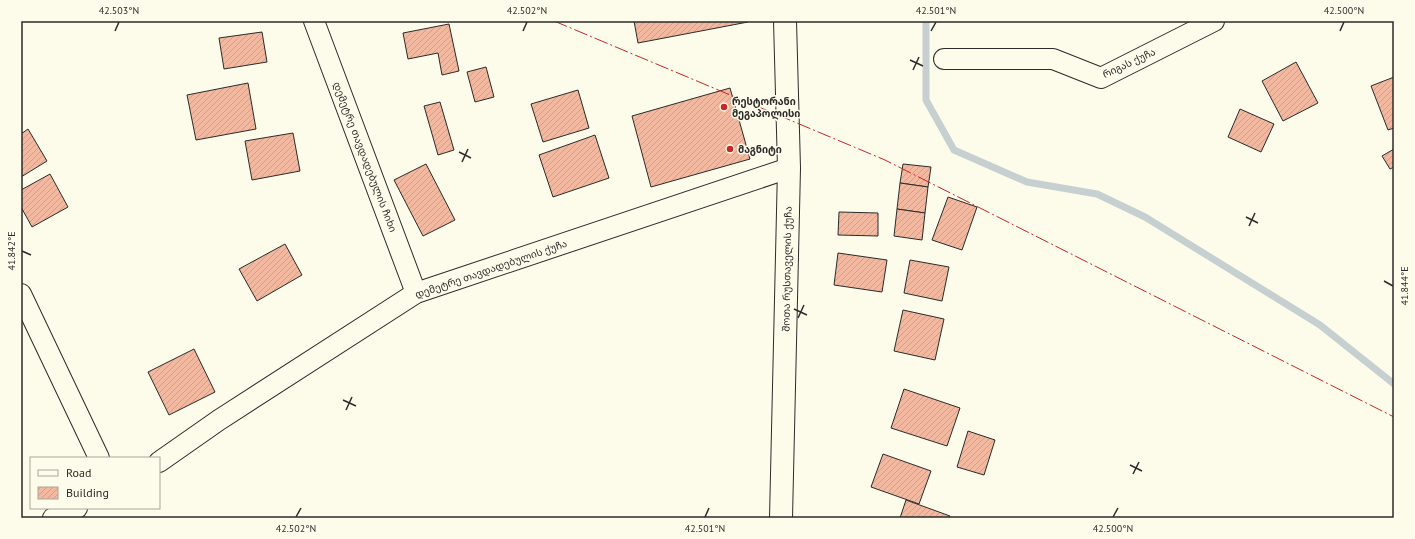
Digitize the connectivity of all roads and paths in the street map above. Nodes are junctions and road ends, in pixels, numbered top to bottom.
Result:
1 (314, 21) edge
2 (785, 21) edge
3 (1214, 21) edge
4 (944, 59) dead end
5 (790, 168) junction
6 (416, 293) junction
7 (21, 294) edge
8 (99, 457) edge
9 (160, 461) edge
10 (75, 509) edge
11 (53, 518) edge
12 (781, 518) edge

1 - 6 street, დემეტრე თავდადებულის ჩიხი
2 - 5 main road, შოთა რუსთაველის ქუჩა
3 - 4 street, რიგას ქუჩა
5 - 6 street, დემეტრე თავდადებულის ქუჩა
5 - 12 main road, შოთა რუსთაველის ქუჩა
6 - 9 street, დემეტრე თავდადებულის ქუჩა
7 - 8 street
10 - 11 street

